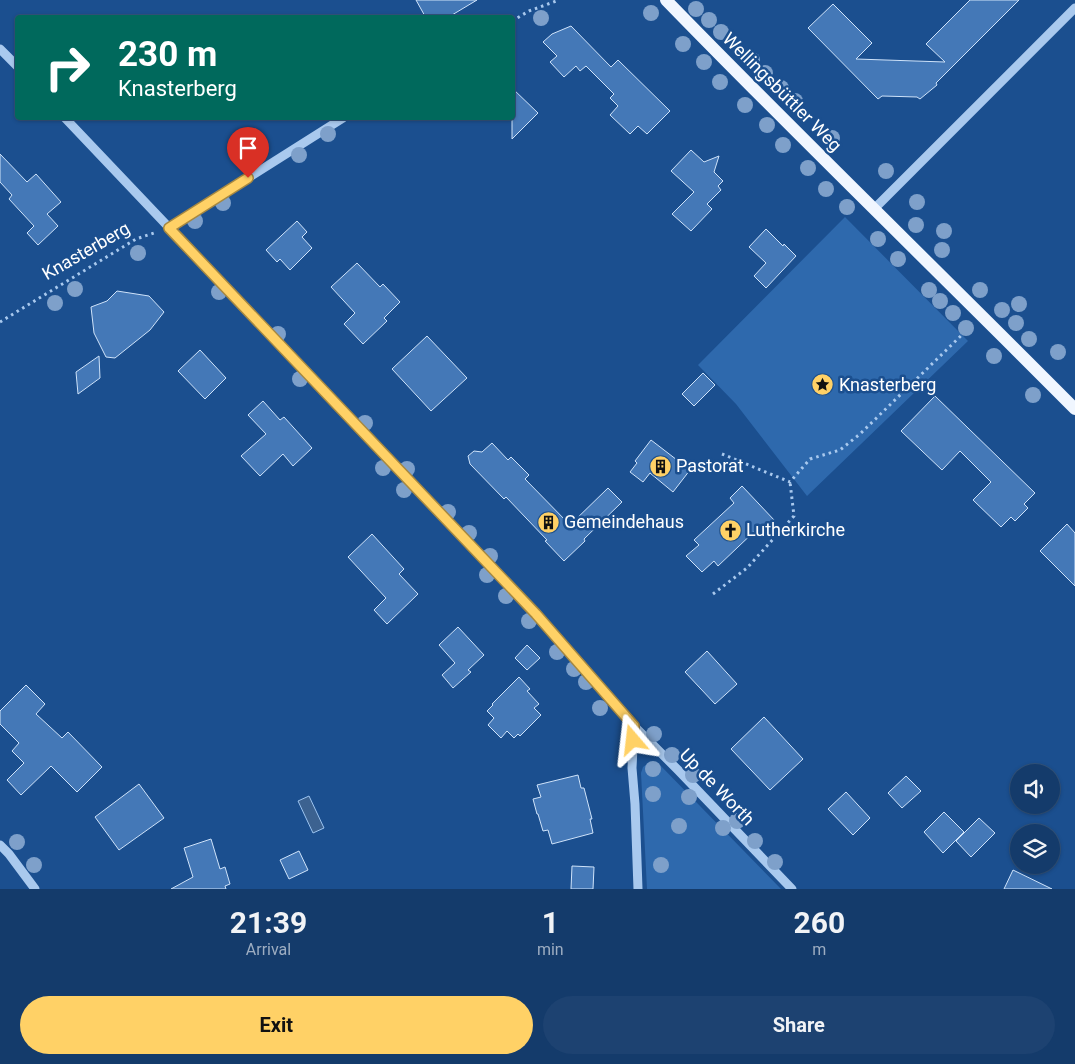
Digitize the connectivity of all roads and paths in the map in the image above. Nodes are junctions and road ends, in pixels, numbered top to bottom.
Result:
1 (559, 0) edge
2 (666, 0) edge
3 (1075, 8) edge
4 (515, 19) edge
5 (0, 49) edge
6 (15, 65) edge
7 (67, 120) edge
8 (340, 120) edge
9 (874, 209) junction
10 (169, 228) junction
11 (982, 315) junction
12 (0, 322) edge
13 (1075, 409) edge
14 (722, 454) dead end
15 (790, 482) junction
16 (713, 594) dead end
17 (634, 726) junction
18 (0, 846) edge
19 (35, 889) edge
20 (638, 889) edge
21 (792, 889) edge

1 - 4 path
2 - 9 main road, Wellingsbüttler Weg
3 - 9 street
5 - 6 street
7 - 10 street, Up de Worth
8 - 10 street
9 - 11 main road, Wellingsbüttler Weg
10 - 12 path, Knasterberg
10 - 17 street, Up de Worth
11 - 13 main road, Wellingsbüttler Weg
11 - 15 path
14 - 15 path
15 - 16 path
17 - 20 street
17 - 21 street, Up de Worth
18 - 19 street

